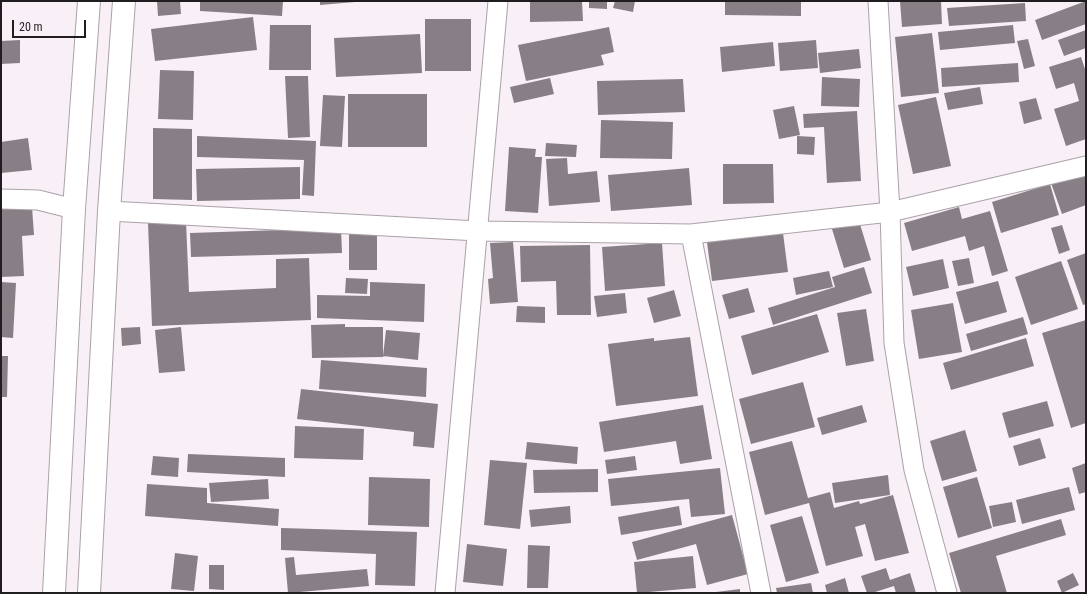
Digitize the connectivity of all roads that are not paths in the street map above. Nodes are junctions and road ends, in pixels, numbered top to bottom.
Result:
1 (89, 1) edge
2 (124, 1) edge
3 (498, 1) edge
4 (878, 1) edge
5 (1086, 166) edge
6 (1, 199) edge
7 (74, 209) junction
8 (109, 211) junction
9 (890, 212) junction
10 (478, 231) junction
11 (691, 234) junction
12 (54, 593) edge
13 (89, 593) edge
14 (445, 593) edge
15 (761, 593) edge
16 (947, 593) edge

1 - 7 main road
2 - 8 main road
3 - 10 street
4 - 9 street
5 - 9 street
6 - 7 street
7 - 12 main road
8 - 10 street
8 - 13 main road
9 - 11 street
9 - 16 street
10 - 11 street
10 - 14 street
11 - 15 street

